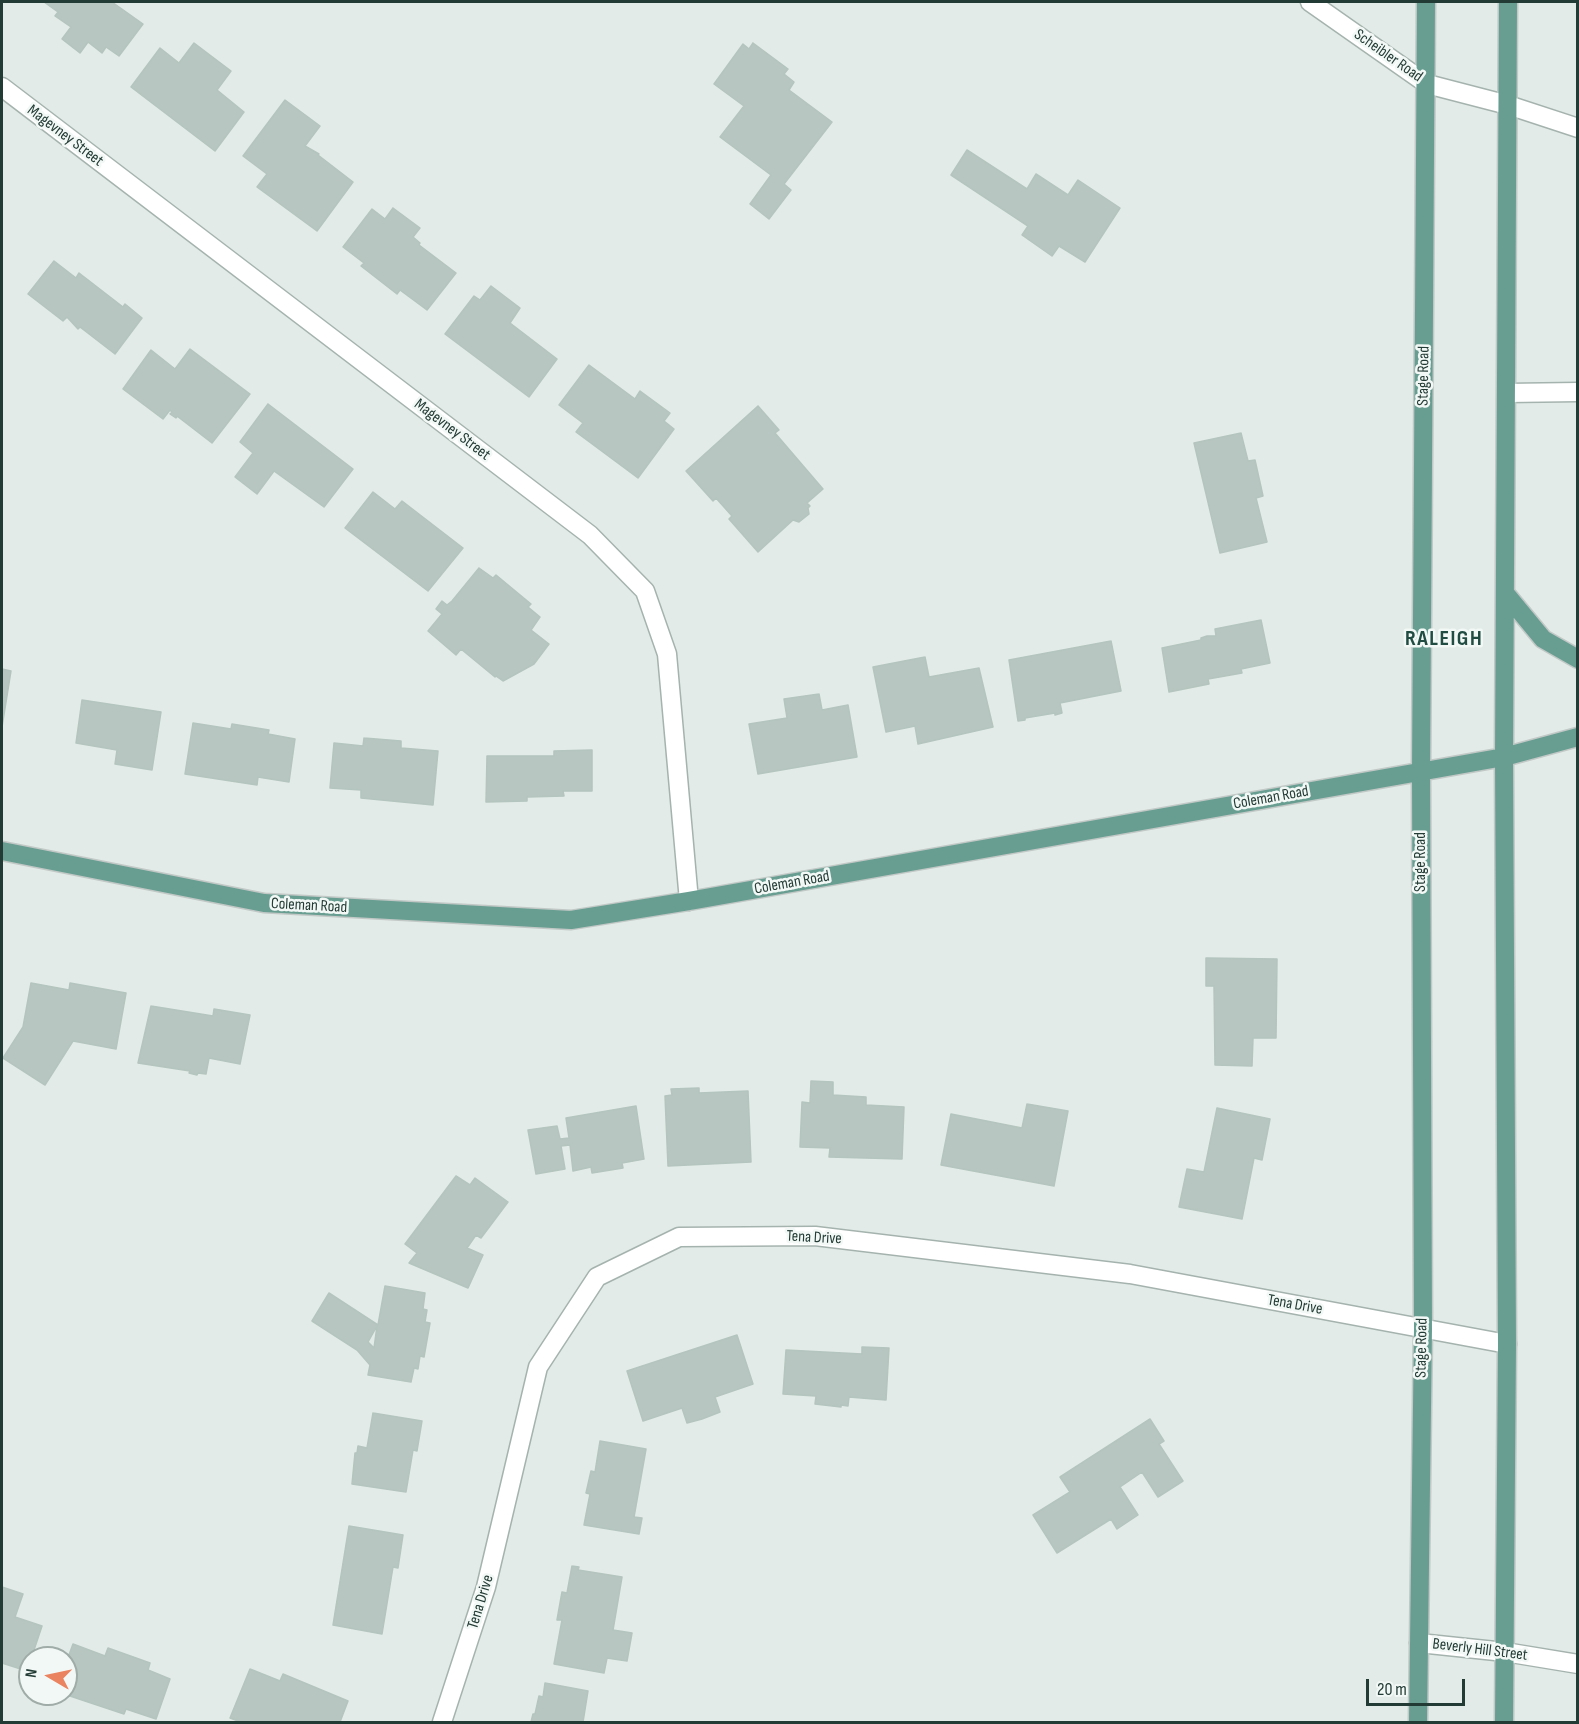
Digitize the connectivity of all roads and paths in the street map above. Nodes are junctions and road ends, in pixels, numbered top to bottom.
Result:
1 (1310, 2) edge
2 (1426, 2) edge
3 (1508, 2) edge
4 (1427, 84) junction
5 (2, 87) edge
6 (1508, 105) junction
7 (1578, 128) edge
8 (1578, 392) edge
9 (1507, 393) junction
10 (1505, 593) junction
11 (1578, 659) edge
12 (1578, 737) edge
13 (1504, 757) junction
14 (1421, 772) junction
15 (2, 851) edge
16 (689, 901) junction
17 (1423, 1328) junction
18 (1508, 1344) junction
19 (1419, 1643) junction
20 (1505, 1652) junction
21 (1578, 1664) edge
22 (442, 1722) edge
23 (1418, 1722) edge
24 (1504, 1722) edge

1 - 4 street, Scheibler Road
2 - 4 main road, Stage Road
3 - 6 main road
4 - 6 street, Scheibler Road
4 - 14 main road, Stage Road
5 - 16 street, Magevney Street
6 - 7 street, Scheibler Road
6 - 9 main road
8 - 9 street
9 - 10 main road
10 - 11 main road
10 - 13 main road
12 - 13 main road, Coleman Road
13 - 14 main road, Coleman Road
13 - 18 main road
14 - 16 main road, Coleman Road
14 - 17 main road, Stage Road
15 - 16 main road, Coleman Road
17 - 18 street, Tena Drive
17 - 19 main road, Stage Road
17 - 22 street, Tena Drive
18 - 20 main road
19 - 20 street, Beverly Hill Street
19 - 23 main road, Stage Road
20 - 21 street, Beverly Hill Street
20 - 24 main road

